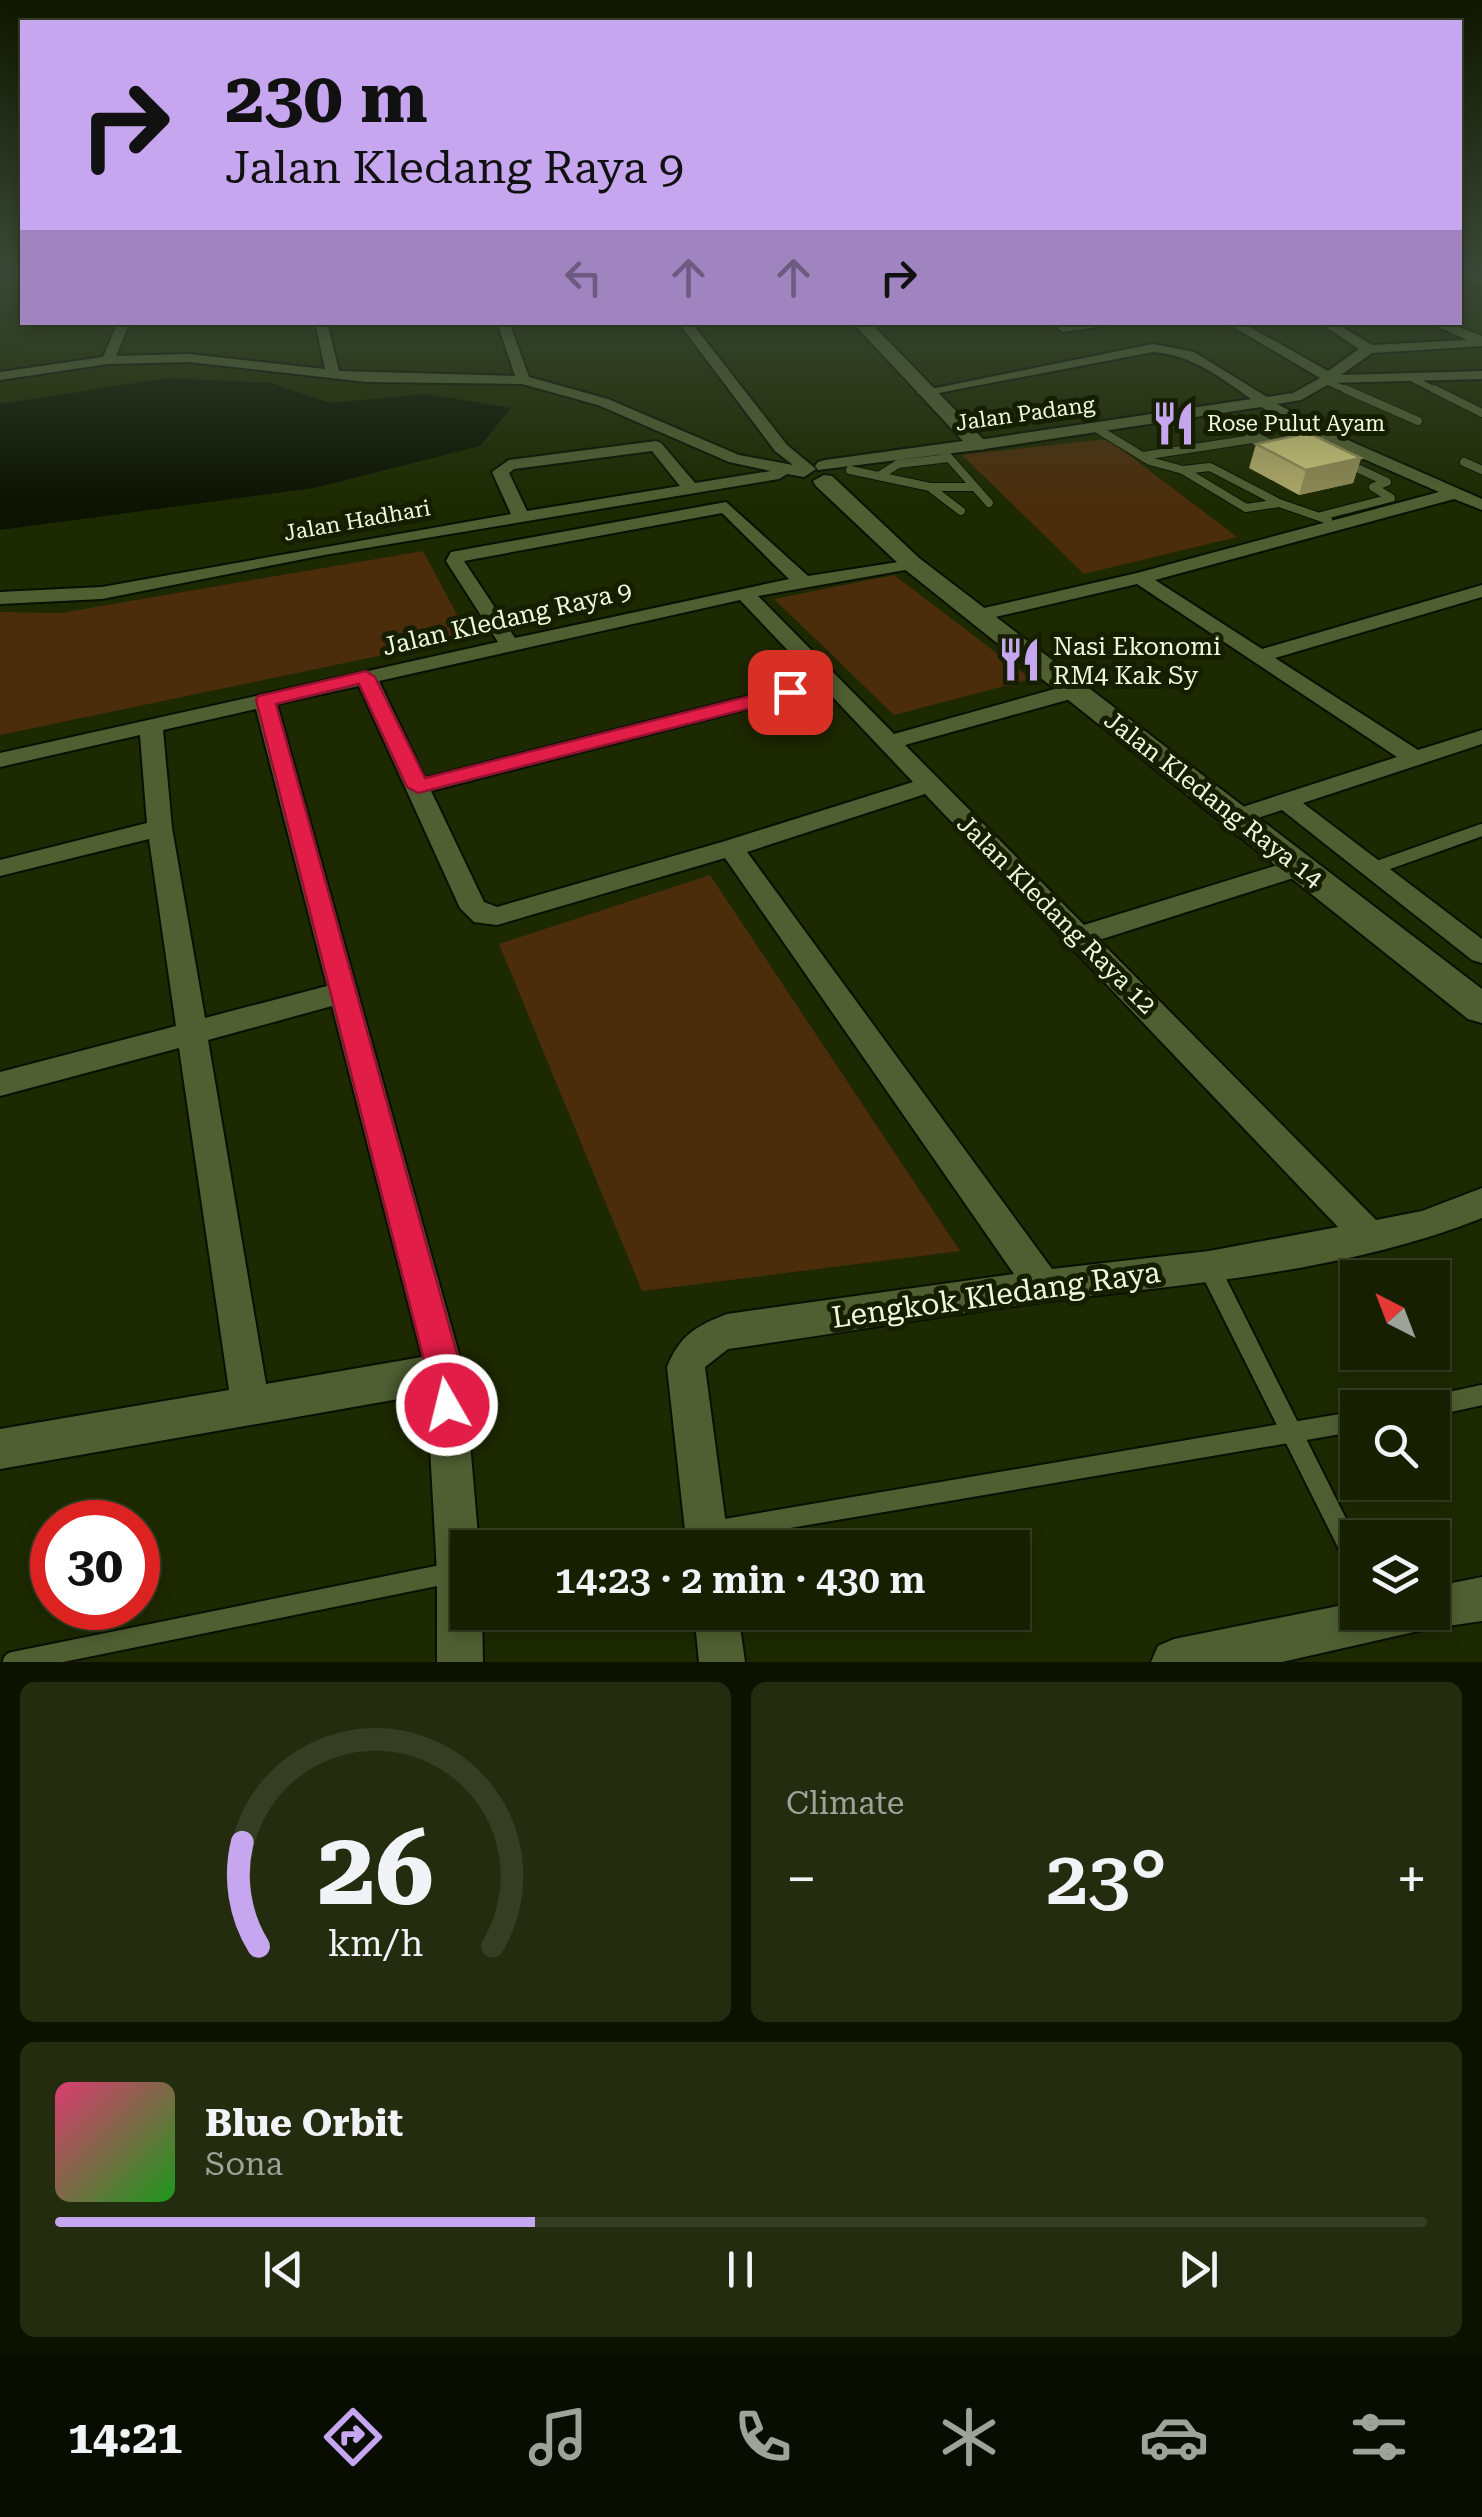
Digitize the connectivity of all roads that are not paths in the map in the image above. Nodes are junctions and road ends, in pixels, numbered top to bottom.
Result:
1 (113, 349) edge
2 (328, 349) edge
3 (512, 349) edge
4 (704, 349) edge
5 (884, 349) edge
6 (1092, 349) edge
7 (1150, 349) edge
8 (1165, 349) edge
9 (1276, 349) edge
10 (1368, 349) edge
11 (1104, 357) junction
12 (108, 360) junction
13 (333, 374) junction
14 (1482, 375) edge
15 (0, 376) edge
16 (1411, 378) junction
17 (523, 380) junction
18 (1330, 380) junction
19 (923, 392) junction
20 (1263, 403) junction
21 (1207, 411) junction
22 (1482, 413) edge
23 (1418, 422) dead end
24 (1096, 428) junction
25 (1259, 438) junction
26 (978, 446) junction
27 (780, 448) junction
28 (1334, 449) junction
29 (1295, 452) edge
30 (946, 454) junction
31 (1142, 456) junction
32 (751, 461) junction
33 (1464, 462) dead end
34 (1394, 466) junction
35 (1183, 470) junction
36 (1361, 470) junction
37 (1482, 470) edge
38 (823, 473) junction
39 (879, 476) junction
40 (729, 484) junction
41 (974, 486) junction
42 (930, 487) junction
43 (692, 490) junction
44 (1455, 493) junction
45 (989, 503) dead end
46 (1279, 504) junction
47 (1482, 505) edge
48 (961, 511) dead end
49 (522, 518) junction
50 (1329, 520) junction
51 (911, 563) junction
52 (1140, 578) junction
53 (803, 582) junction
54 (1482, 591) edge
55 (744, 594) junction
56 (0, 598) edge
57 (978, 615) junction
58 (510, 644) junction
59 (1262, 655) junction
60 (366, 677) junction
61 (828, 682) junction
62 (1077, 690) junction
63 (266, 700) junction
64 (150, 727) junction
65 (1482, 738) edge
66 (887, 743) junction
67 (1416, 759) junction
68 (0, 760) edge
69 (927, 785) junction
70 (418, 787) junction
71 (1285, 802) junction
72 (1236, 817) junction
73 (160, 828) junction
74 (1482, 830) edge
75 (731, 848) junction
76 (1300, 867) junction
77 (0, 868) edge
78 (1372, 869) junction
79 (1080, 936) junction
80 (1480, 950) edge
81 (1430, 969) junction
82 (342, 992) junction
83 (1482, 1008) edge
84 (192, 1035) junction
85 (0, 1084) edge
86 (1482, 1203) edge
87 (1370, 1236) junction
88 (1208, 1266) junction
89 (1043, 1286) junction
90 (445, 1372) junction
91 (1482, 1395) edge
92 (1450, 1402) edge
93 (251, 1408) junction
94 (1340, 1425) edge
95 (1293, 1435) junction
96 (0, 1449) edge
97 (456, 1530) edge
98 (706, 1530) edge
99 (763, 1530) edge
100 (1340, 1530) edge
101 (450, 1574) edge
102 (1482, 1599) edge
103 (1450, 1605) edge
104 (1340, 1626) edge
105 (460, 1630) edge
106 (718, 1630) edge
107 (12, 1662) edge
108 (460, 1662) edge
109 (722, 1662) edge
110 (1174, 1662) edge

1 - 12 street
2 - 13 street
3 - 17 street
4 - 27 street
5 - 19 street
6 - 11 street
7 - 11 street
8 - 20 street
9 - 18 street
10 - 18 street, Jalan Padang
11 - 19 street
12 - 13 street
12 - 15 street
13 - 17 street
14 - 16 street
16 - 18 street
16 - 22 lane
17 - 32 street
18 - 20 street, Jalan Padang
18 - 23 lane
19 - 26 street
20 - 21 street, Jalan Padang
20 - 28 street
21 - 24 street, Jalan Padang
21 - 25 lane
24 - 26 street, Jalan Padang
24 - 31 lane
25 - 29 lane
25 - 31 lane
26 - 30 street, Jalan Padang
27 - 32 street
27 - 38 street
28 - 34 street
28 - 36 lane
30 - 38 street, Jalan Padang
30 - 39 lane
30 - 41 lane
31 - 35 lane
32 - 38 street
32 - 40 street
33 - 37 lane
34 - 36 lane
34 - 44 street
35 - 46 lane
35 - 46 lane
36 - 50 lane
38 - 39 lane
38 - 40 street, Jalan Hadhari
38 - 51 street, Jalan Kledang Raya 14
39 - 42 lane
40 - 43 street, Jalan Hadhari
41 - 42 lane
41 - 45 lane
42 - 48 lane
43 - 49 street, Jalan Hadhari
43 - 49 street
44 - 47 street
44 - 50 street
46 - 50 lane
49 - 56 street, Jalan Hadhari
50 - 52 street
51 - 53 street, Jalan Kledang Raya 9
51 - 57 street, Jalan Kledang Raya 14
52 - 57 street
52 - 59 street
53 - 55 street, Jalan Kledang Raya 9
53 - 58 street
54 - 59 street
55 - 58 street, Jalan Kledang Raya 9
55 - 61 street, Jalan Kledang Raya 12
57 - 62 street, Jalan Kledang Raya 14
58 - 60 street, Jalan Kledang Raya 9
59 - 67 street
60 - 63 street, Jalan Kledang Raya 9
60 - 70 street
61 - 66 street, Jalan Kledang Raya 12
61 - 70 street
62 - 66 street
62 - 72 street, Jalan Kledang Raya 14
63 - 64 street, Jalan Kledang Raya 9
63 - 82 street
64 - 68 street, Jalan Kledang Raya 9
64 - 73 street
65 - 67 street
66 - 69 street, Jalan Kledang Raya 12
67 - 71 street
69 - 75 street
69 - 79 street, Jalan Kledang Raya 12
70 - 75 street
71 - 72 street
71 - 78 street
72 - 76 street, Jalan Kledang Raya 14
73 - 77 street
73 - 84 street
74 - 78 lane
75 - 89 street
76 - 79 street
76 - 81 street, Jalan Kledang Raya 14
78 - 80 street
79 - 87 street, Jalan Kledang Raya 12
80 - 81 street
81 - 83 street, Jalan Kledang Raya 14
82 - 84 street
82 - 90 street
84 - 85 street
84 - 93 street
86 - 87 street, Lengkok Kledang Raya
87 - 88 street, Lengkok Kledang Raya
88 - 89 street, Lengkok Kledang Raya
88 - 95 lane
89 - 98 street, Lengkok Kledang Raya
90 - 93 street
90 - 97 street
91 - 92 lane
93 - 96 street
94 - 95 lane
95 - 99 lane
95 - 100 lane
101 - 107 lane
102 - 103 street
104 - 110 street
105 - 108 street
106 - 109 street

